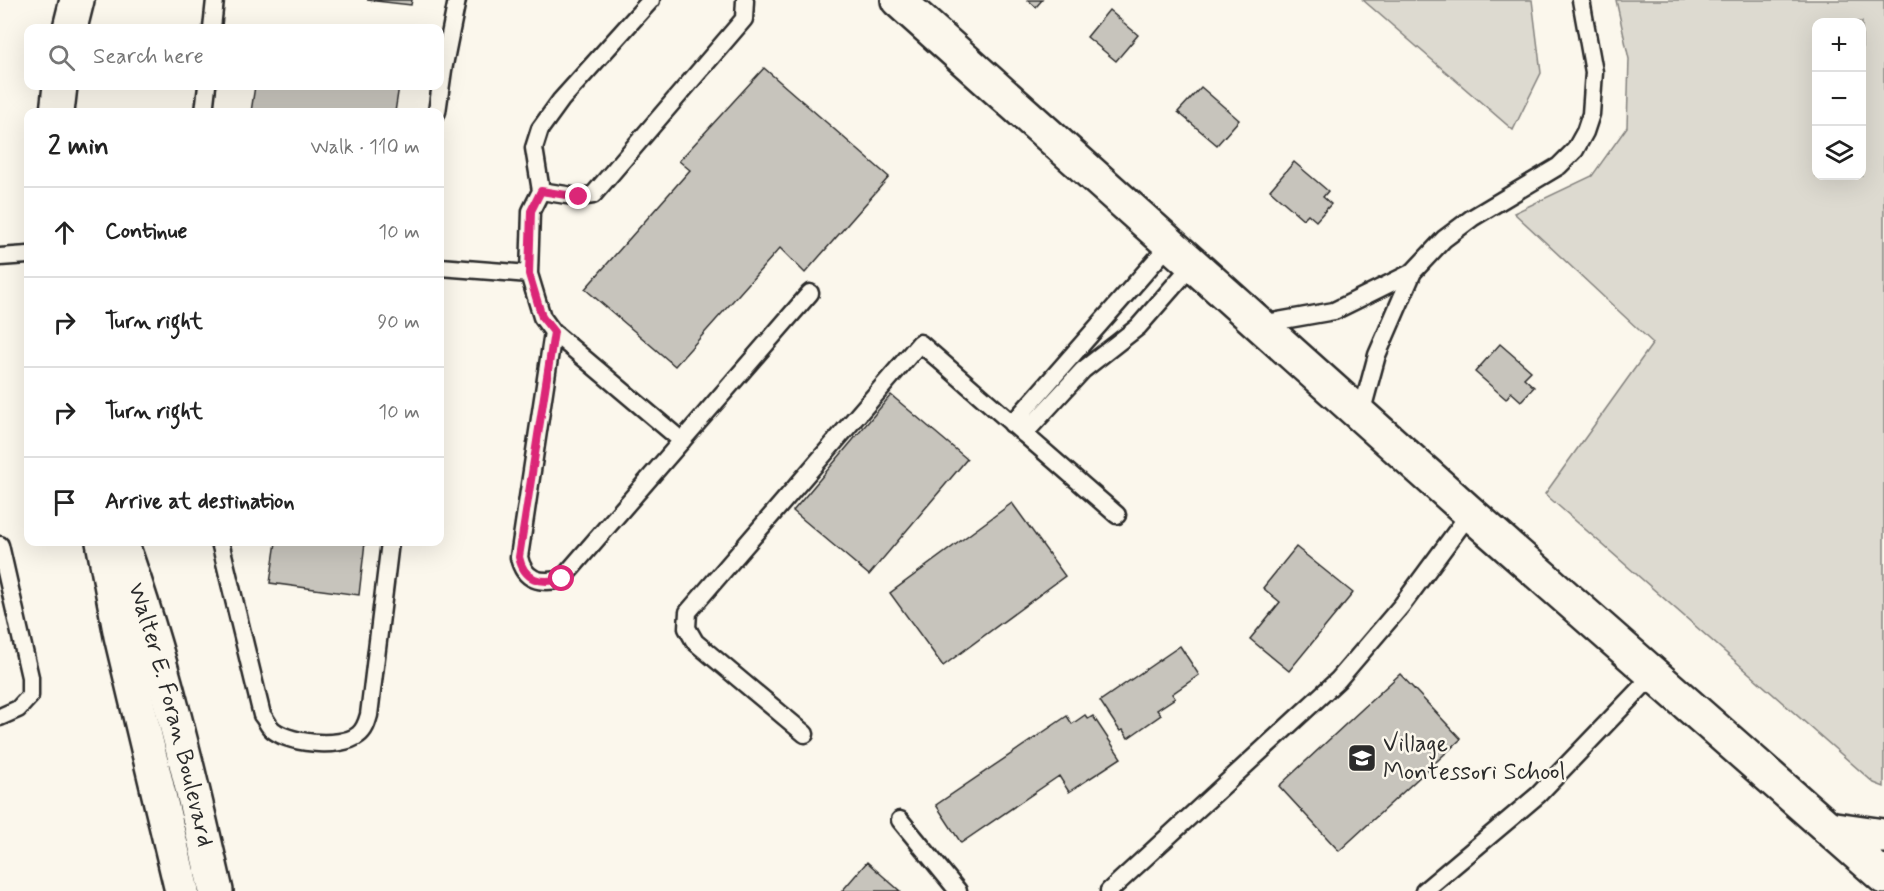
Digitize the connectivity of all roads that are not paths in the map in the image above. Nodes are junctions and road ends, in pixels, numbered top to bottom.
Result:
1 (78, 0) edge
2 (215, 0) edge
3 (457, 0) edge
4 (651, 0) edge
5 (745, 0) edge
6 (898, 0) edge
7 (1581, 0) edge
8 (71, 24) edge
9 (216, 24) edge
10 (444, 50) edge
11 (60, 90) edge
12 (207, 90) edge
13 (439, 90) edge
14 (57, 108) edge
15 (204, 108) edge
16 (437, 108) edge
17 (541, 191) junction
18 (1182, 254) junction
19 (24, 255) edge
20 (0, 257) edge
21 (444, 267) edge
22 (1413, 272) junction
23 (529, 274) junction
24 (810, 293) dead end
25 (1261, 324) junction
26 (554, 332) junction
27 (1361, 414) junction
28 (1018, 429) junction
29 (682, 441) junction
30 (1470, 513) junction
31 (1117, 515) dead end
32 (0, 545) edge
33 (104, 546) edge
34 (122, 546) edge
35 (221, 546) edge
36 (390, 546) edge
37 (1653, 675) junction
38 (0, 717) edge
39 (805, 734) dead end
40 (900, 820) dead end
41 (1828, 828) junction
42 (1884, 836) edge
43 (1884, 877) edge
44 (182, 891) edge
45 (216, 891) edge
46 (958, 891) edge
47 (1109, 891) edge
48 (1424, 891) edge

1 - 8 main road
2 - 9 lane
3 - 10 lane
4 - 17 lane
5 - 17 lane
6 - 18 main road
7 - 22 lane
11 - 14 main road
12 - 15 lane
13 - 16 lane
17 - 23 lane
18 - 25 main road
18 - 28 lane
18 - 28 lane
19 - 20 lane
21 - 23 lane
22 - 25 lane
22 - 27 lane
23 - 26 lane
24 - 29 lane
25 - 27 main road
26 - 29 lane
26 - 29 lane
27 - 30 main road
28 - 31 lane
28 - 39 lane
30 - 37 main road
30 - 47 lane
32 - 38 lane
33 - 44 main road, Walter E. Foran Boulevard
34 - 45 main road, Walter E. Foran Boulevard
35 - 36 lane
37 - 41 main road
37 - 48 lane
40 - 46 lane
41 - 42 main road
41 - 43 main road

